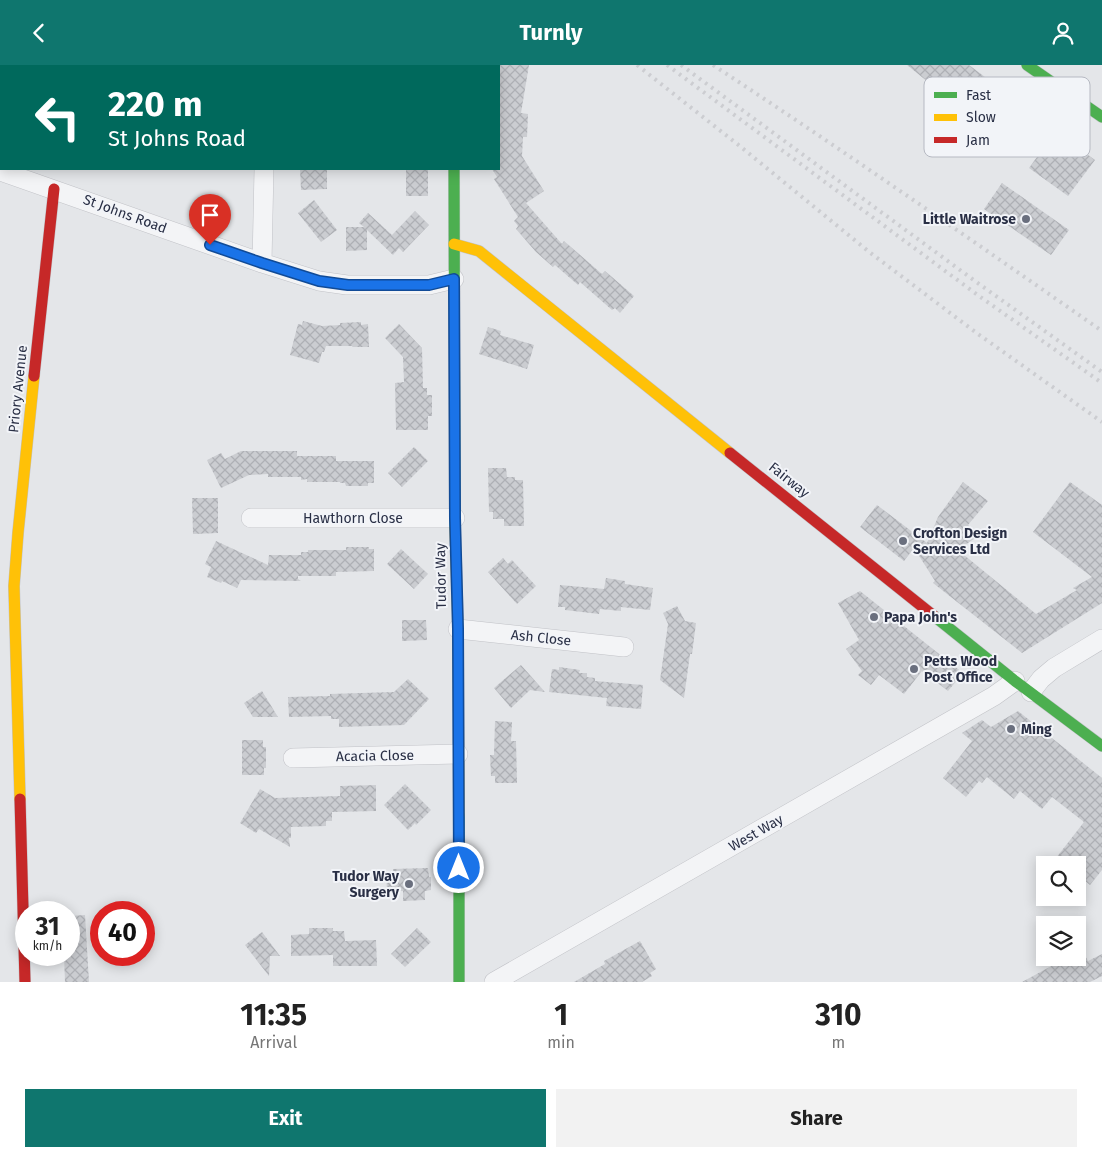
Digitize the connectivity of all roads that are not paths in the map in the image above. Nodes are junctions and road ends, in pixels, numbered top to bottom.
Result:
1 (1037, 68) edge
2 (1049, 77) edge
3 (1090, 108) edge
4 (1102, 117) edge
5 (264, 170) edge
6 (454, 170) edge
7 (0, 171) edge
8 (54, 189) junction
9 (454, 244) junction
10 (262, 263) junction
11 (454, 279) junction
12 (251, 518) dead end
13 (455, 518) junction
14 (458, 629) junction
15 (1102, 639) edge
16 (624, 647) dead end
17 (1015, 681) junction
18 (1031, 692) junction
19 (1102, 746) edge
20 (458, 754) junction
21 (293, 757) dead end
22 (25, 982) edge
23 (459, 982) edge
24 (494, 982) edge

1 - 2 street
3 - 4 street
5 - 10 street
6 - 9 street, Tudor Way
7 - 8 street, St Johns Road
8 - 10 street, St Johns Road
8 - 22 street, Priory Avenue
9 - 11 street, Tudor Way
9 - 17 street, Fairway
10 - 11 street, St Johns Road
11 - 13 street, Tudor Way
12 - 13 street, Hawthorn Close
13 - 14 street, Tudor Way
14 - 16 street, Ash Close
14 - 20 street, Tudor Way
15 - 18 street
17 - 18 street, Fairway
17 - 24 street, West Way
18 - 19 street, Fairway
20 - 21 street, Acacia Close
20 - 23 street, Tudor Way

